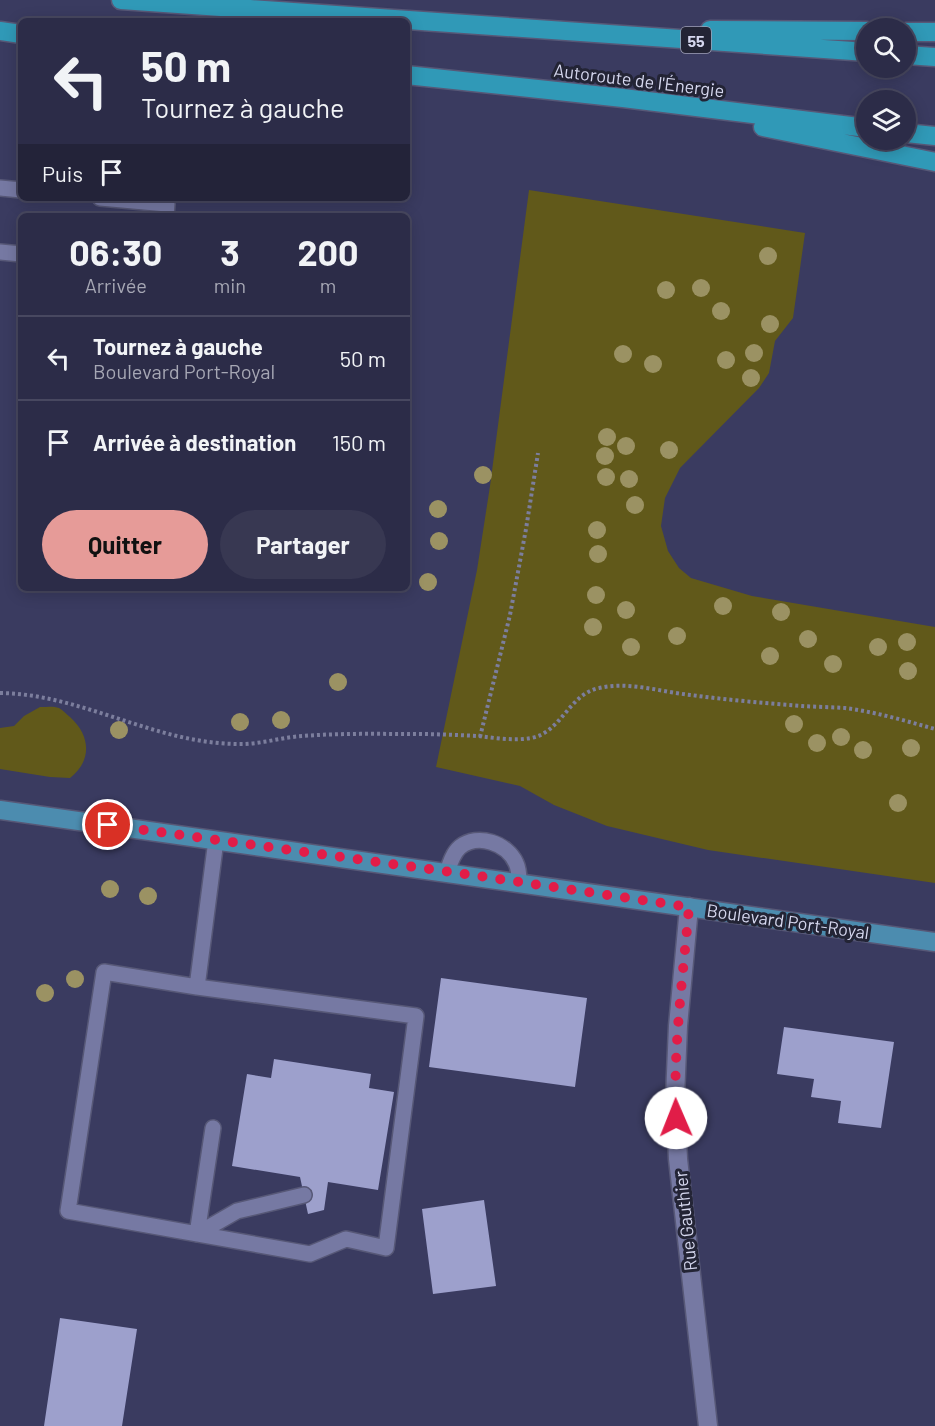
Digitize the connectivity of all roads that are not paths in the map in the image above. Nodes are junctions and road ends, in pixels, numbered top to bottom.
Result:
1 (121, 0) edge
2 (381, 18) edge
3 (410, 20) edge
4 (526, 28) junction
5 (0, 32) edge
6 (856, 32) edge
7 (916, 32) edge
8 (935, 32) edge
9 (18, 34) edge
10 (856, 51) edge
11 (916, 56) edge
12 (935, 57) edge
13 (410, 75) edge
14 (623, 98) junction
15 (856, 127) edge
16 (916, 134) edge
17 (935, 136) edge
18 (935, 162) edge
19 (0, 188) edge
20 (18, 190) edge
21 (134, 201) edge
22 (166, 213) edge
23 (0, 252) edge
24 (18, 254) edge
25 (0, 810) edge
26 (216, 840) junction
27 (447, 872) junction
28 (519, 882) junction
29 (689, 907) junction
30 (935, 942) edge
31 (197, 987) junction
32 (213, 1128) dead end
33 (304, 1195) dead end
34 (197, 1234) junction
35 (708, 1426) edge

1 - 2 highway, 55
3 - 4 highway, 55
4 - 6 highway
4 - 10 highway, 55
5 - 9 highway
7 - 8 highway
11 - 12 highway
13 - 14 highway, Autoroute de l'Énergie
14 - 15 highway, Autoroute de l'Énergie
14 - 18 highway
16 - 17 highway
19 - 20 lane
21 - 22 lane
23 - 24 lane
25 - 26 main road, Boulevard Port-Royal
26 - 27 main road, Boulevard Port-Royal
26 - 31 lane
27 - 28 main road, Boulevard Port-Royal
27 - 28 lane
28 - 29 main road, Boulevard Port-Royal
29 - 30 main road, Boulevard Port-Royal
29 - 35 street, Rue Gauthier
31 - 34 lane
31 - 34 lane
32 - 34 lane
33 - 34 lane

